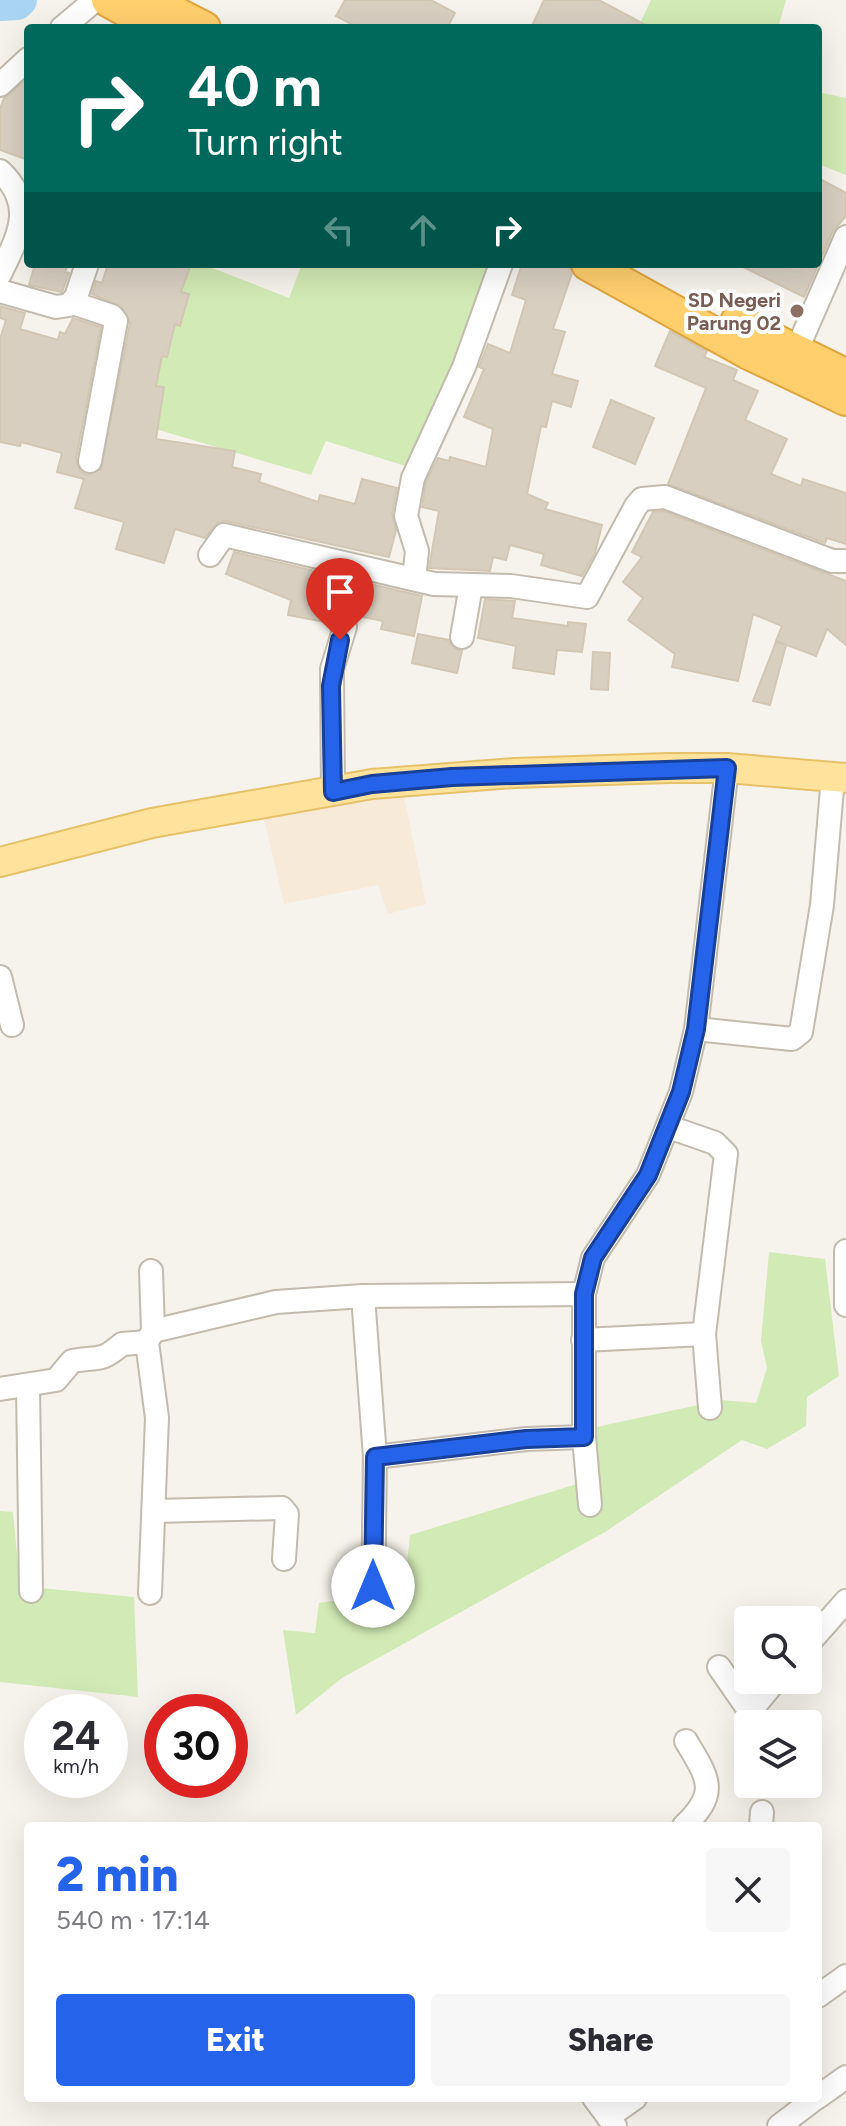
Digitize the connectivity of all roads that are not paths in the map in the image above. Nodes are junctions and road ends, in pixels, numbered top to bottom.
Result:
1 (95, 0) edge
2 (108, 0) edge
3 (149, 0) edge
4 (67, 24) edge
5 (151, 24) edge
6 (196, 24) edge
7 (24, 63) edge
8 (0, 85) edge
9 (0, 171) edge
10 (846, 237) edge
11 (86, 268) edge
12 (500, 268) edge
13 (596, 268) edge
14 (636, 268) edge
15 (0, 274) edge
16 (0, 291) edge
17 (73, 303) junction
18 (791, 361) junction
19 (846, 376) edge
20 (846, 399) edge
21 (90, 461) dead end
22 (210, 555) dead end
23 (846, 561) edge
24 (414, 579) junction
25 (471, 586) junction
26 (345, 627) dead end
27 (462, 637) dead end
28 (727, 768) junction
29 (840, 777) edge
30 (333, 792) junction
31 (0, 862) edge
32 (0, 977) edge
33 (12, 1025) dead end
34 (696, 1029) junction
35 (669, 1127) junction
36 (846, 1251) edge
37 (151, 1271) dead end
38 (584, 1294) junction
39 (845, 1294) edge
40 (363, 1296) junction
41 (704, 1334) junction
42 (150, 1337) junction
43 (583, 1340) junction
44 (28, 1386) junction
45 (0, 1389) edge
46 (710, 1408) dead end
47 (584, 1437) junction
48 (375, 1457) junction
49 (590, 1505) dead end
50 (154, 1511) junction
51 (284, 1559) dead end
52 (31, 1591) dead end
53 (150, 1593) dead end
54 (846, 1601) edge
55 (373, 1611) dead end
56 (822, 1628) edge
57 (719, 1667) dead end
58 (734, 1689) edge
59 (738, 1694) edge
60 (764, 1694) edge
61 (686, 1741) dead end
62 (688, 1822) edge
63 (846, 1976) edge
64 (822, 1993) edge
65 (846, 2077) edge
66 (822, 2094) edge
67 (597, 2102) edge
68 (631, 2102) edge
69 (810, 2102) edge
70 (611, 2122) edge
71 (779, 2126) edge

1 - 4 street
2 - 5 highway
3 - 6 highway
7 - 8 street
9 - 15 street
10 - 18 street
11 - 17 street
12 - 24 street
13 - 18 highway
14 - 18 highway
16 - 17 street
17 - 21 street
18 - 19 highway
18 - 20 highway
22 - 24 street
23 - 25 street
24 - 25 street
25 - 27 street
26 - 30 street
28 - 29 main road
28 - 30 main road
28 - 34 street
29 - 34 street
30 - 31 main road
32 - 33 street
34 - 35 street
35 - 38 street
35 - 41 street
36 - 39 street
37 - 42 street
38 - 40 street
38 - 43 street
40 - 42 street
40 - 48 street
41 - 43 street
41 - 46 street
42 - 44 street
42 - 50 street
43 - 47 street
44 - 45 street
44 - 52 street
47 - 48 street
47 - 49 street
48 - 55 street
50 - 51 street
50 - 53 street
54 - 56 street
57 - 58 street
59 - 60 street
61 - 62 street
63 - 64 street
65 - 66 street
67 - 70 street
68 - 70 street
69 - 71 street

